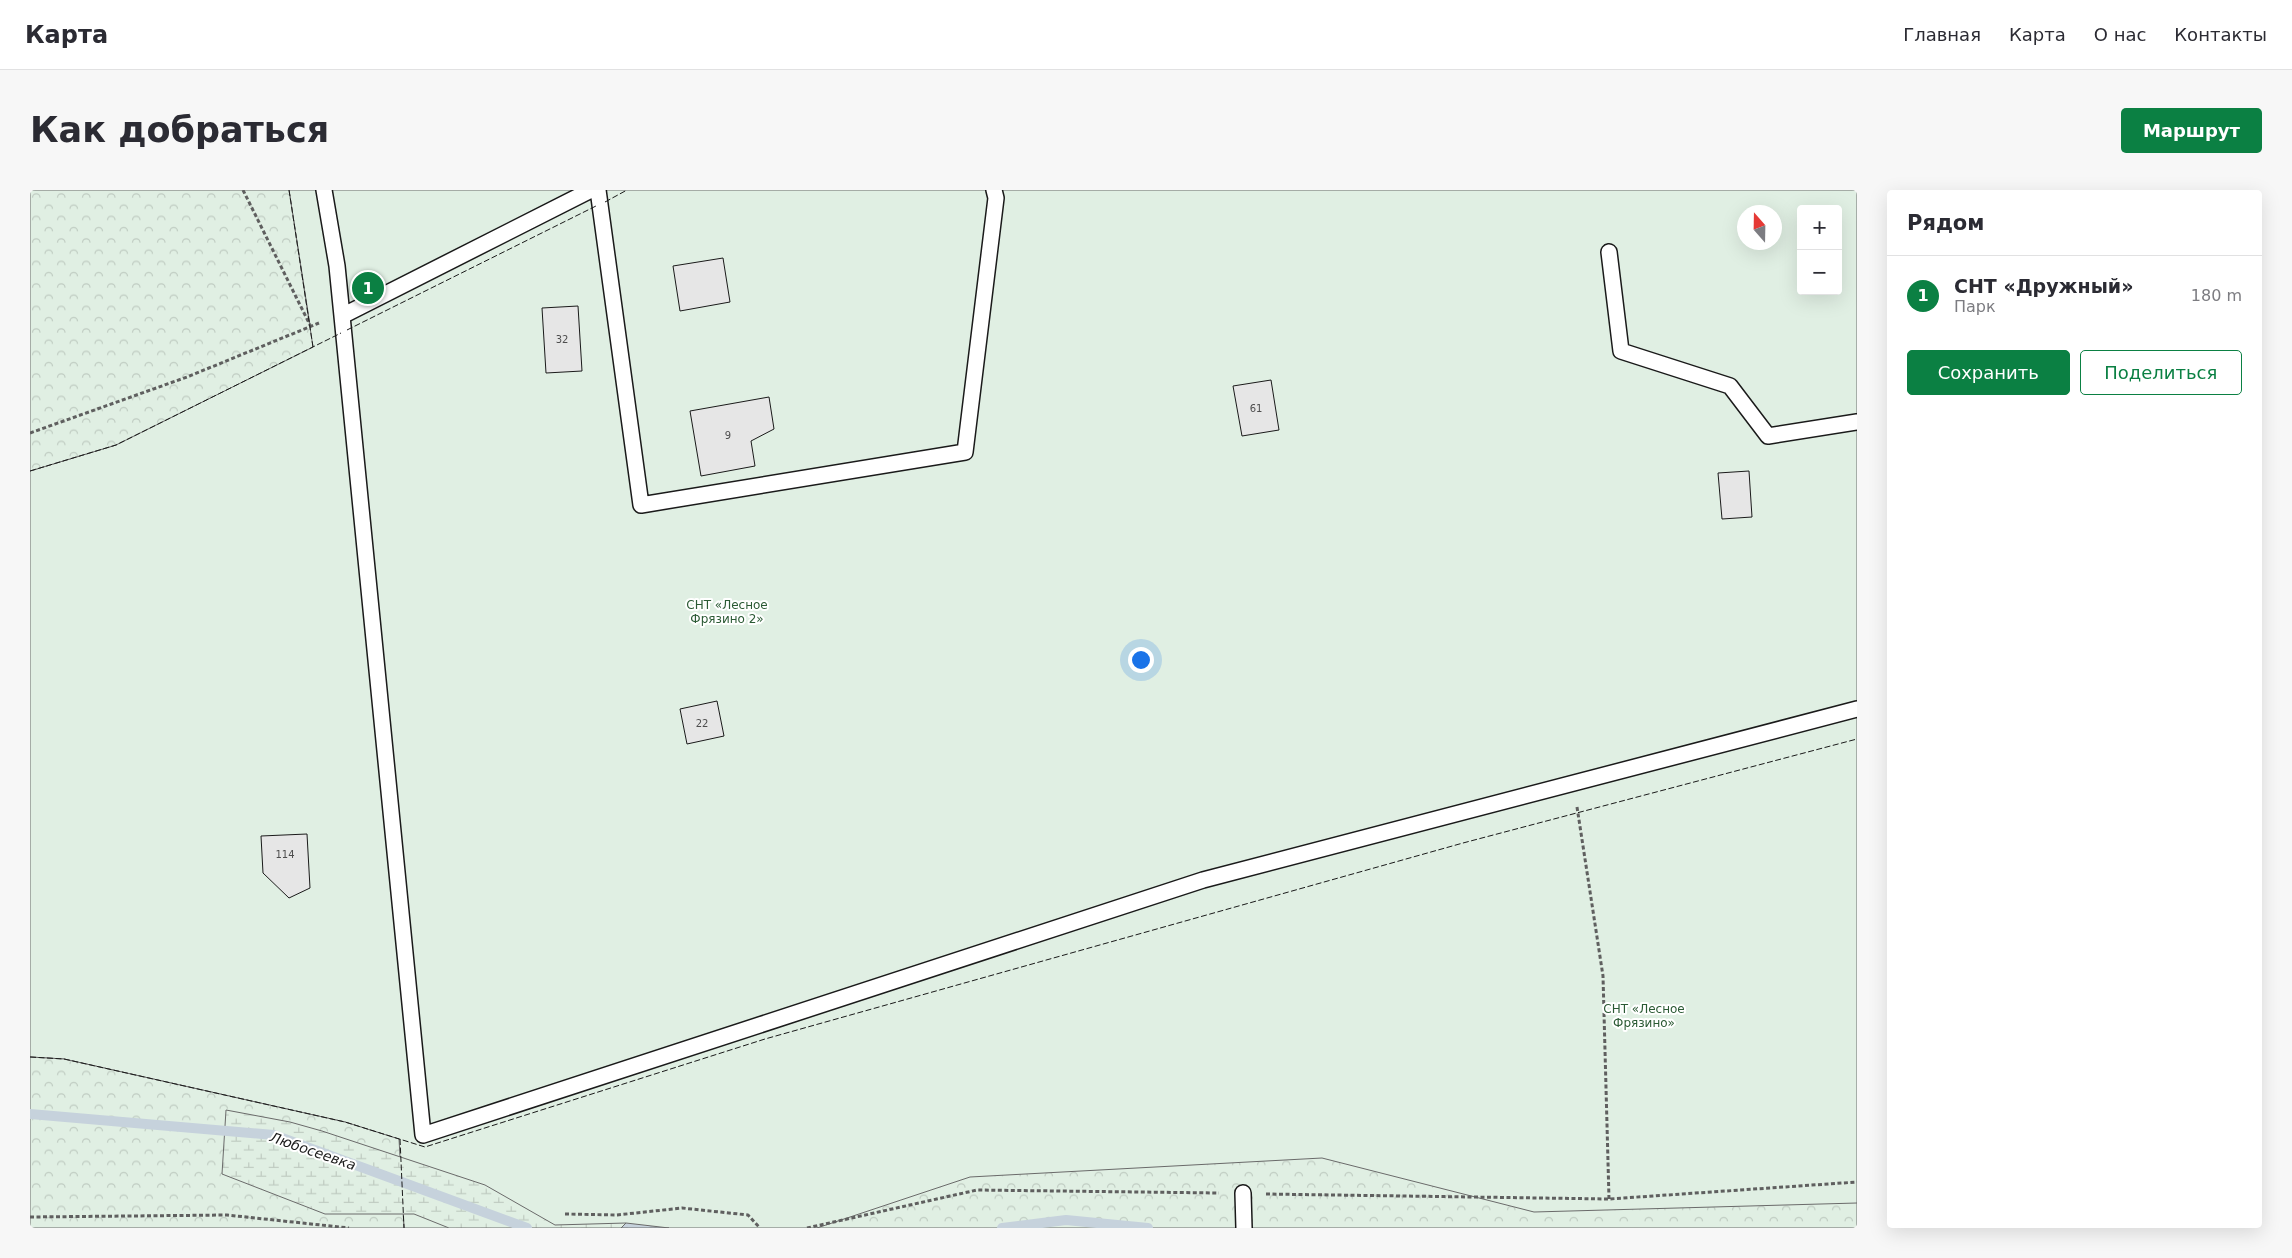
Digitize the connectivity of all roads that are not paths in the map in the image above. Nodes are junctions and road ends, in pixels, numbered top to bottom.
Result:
1 (324, 190) edge
2 (591, 190) edge
3 (598, 190) edge
4 (994, 190) edge
5 (1609, 252) dead end
6 (342, 316) junction
7 (1857, 422) edge
8 (1857, 709) edge
9 (1243, 1194) road end
10 (1244, 1228) edge

1 - 6 lane
2 - 6 lane
3 - 4 lane
5 - 7 lane
6 - 8 lane
9 - 10 lane

